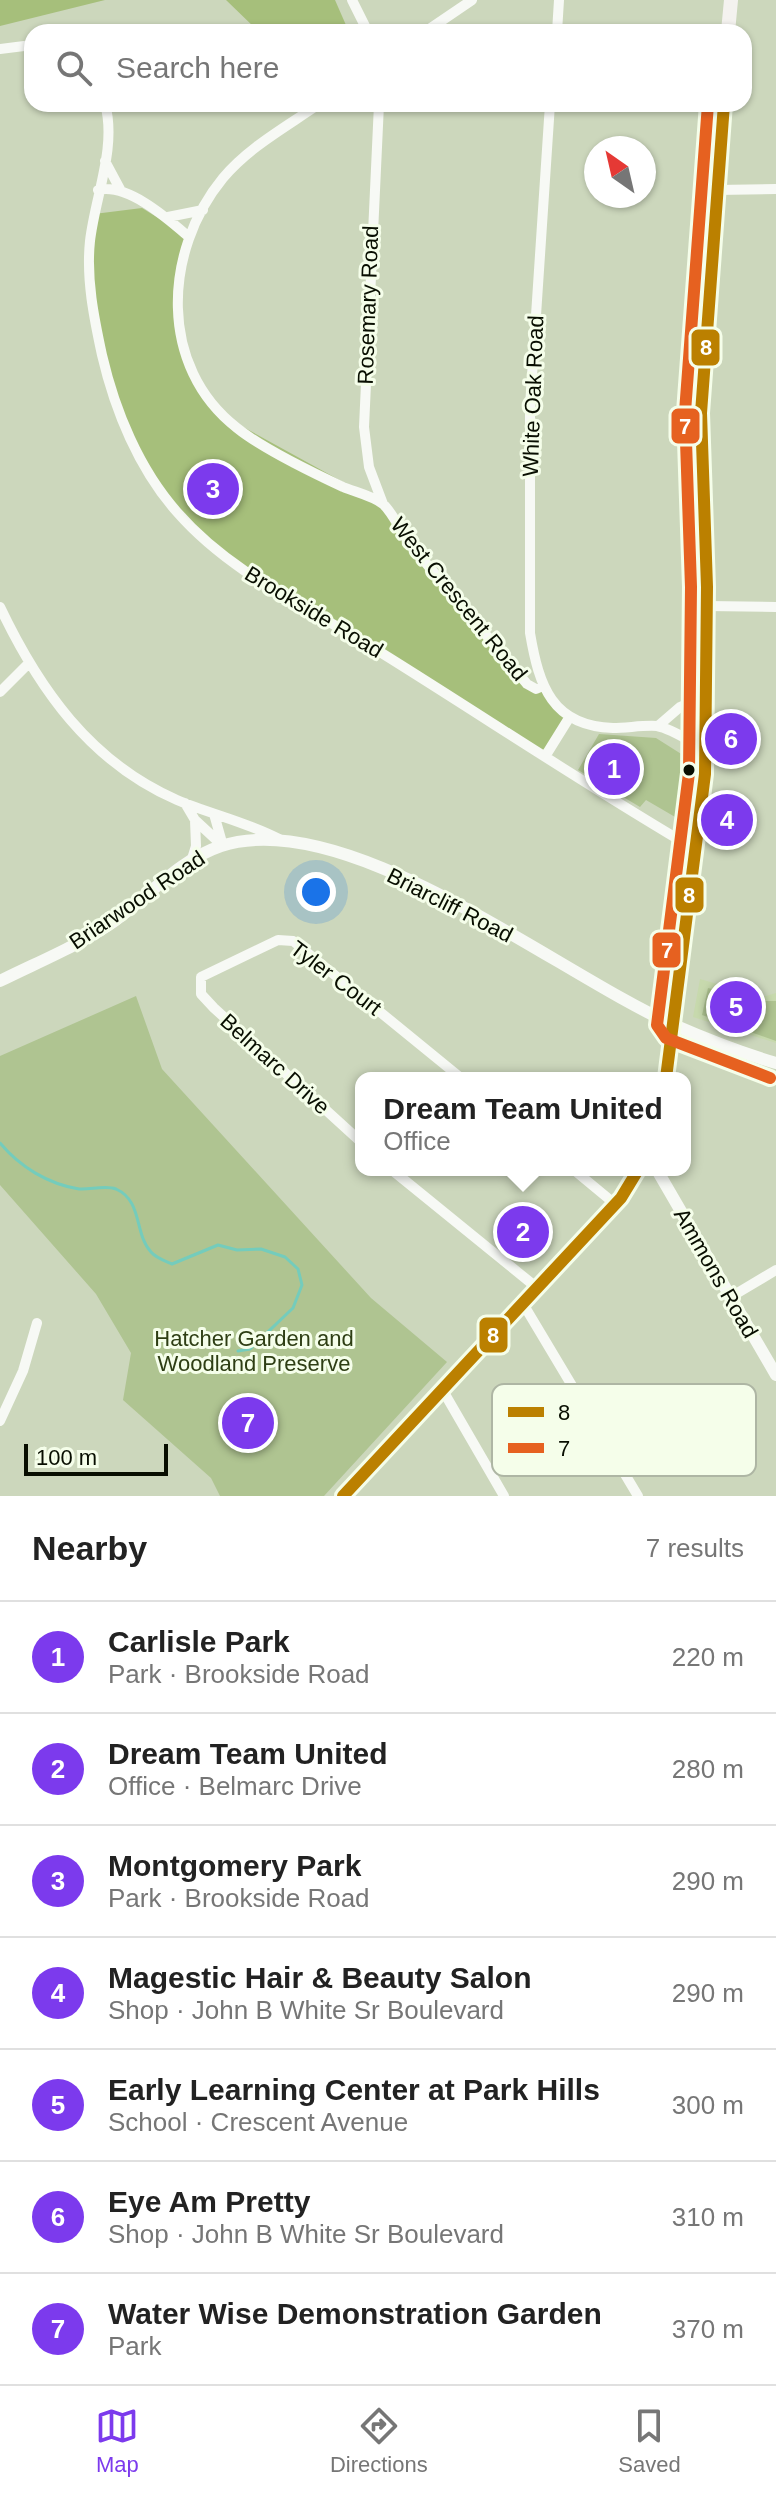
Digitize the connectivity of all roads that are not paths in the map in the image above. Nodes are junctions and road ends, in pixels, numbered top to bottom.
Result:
1 (352, 0) edge
2 (472, 0) edge
3 (559, 0) edge
4 (731, 0) edge
5 (364, 24) edge
6 (437, 24) edge
7 (558, 24) edge
8 (729, 24) edge
9 (24, 46) edge
10 (0, 49) edge
11 (106, 112) edge
12 (308, 112) edge
13 (379, 112) edge
14 (549, 112) edge
15 (723, 112) edge
16 (104, 159) junction
17 (120, 189) junction
18 (776, 189) edge
19 (98, 190) junction
20 (717, 190) junction
21 (203, 210) junction
22 (168, 217) junction
23 (189, 237) junction
24 (383, 504) junction
25 (707, 606) junction
26 (0, 607) edge
27 (776, 607) edge
28 (28, 664) junction
29 (543, 686) junction
30 (0, 692) edge
31 (707, 695) junction
32 (569, 718) junction
33 (658, 726) junction
34 (707, 750) junction
35 (546, 755) junction
36 (185, 803) junction
37 (214, 814) junction
38 (195, 820) junction
39 (280, 839) junction
40 (223, 846) junction
41 (698, 851) junction
42 (192, 859) junction
43 (199, 980) joint
44 (0, 981) edge
45 (673, 1024) junction
46 (776, 1063) edge
47 (454, 1072) edge
48 (667, 1072) edge
49 (355, 1137) edge
50 (399, 1176) edge
51 (581, 1176) edge
52 (634, 1176) edge
53 (660, 1176) edge
54 (615, 1204) junction
55 (776, 1270) edge
56 (536, 1287) junction
57 (729, 1298) junction
58 (522, 1302) junction
59 (37, 1323) dead end
60 (776, 1375) edge
61 (571, 1384) edge
62 (442, 1389) junction
63 (0, 1421) edge
64 (492, 1475) edge
65 (492, 1476) edge
66 (626, 1476) edge
67 (343, 1496) edge
68 (504, 1496) edge
69 (638, 1496) edge

1 - 5 street
2 - 6 street
3 - 7 street
4 - 8 main road
9 - 10 street
11 - 16 street
12 - 21 street, West Crescent Road
13 - 24 street, Rosemary Road
14 - 29 street, White Oak Road
15 - 20 main road
16 - 17 street
16 - 19 street, Brookside Road
17 - 19 street
17 - 22 street
18 - 20 street
19 - 35 street, Brookside Road
20 - 25 main road
21 - 22 street
21 - 23 street, West Crescent Road
22 - 23 street
23 - 24 street, West Crescent Road
24 - 29 street, West Crescent Road
25 - 27 street
25 - 31 main road
26 - 28 street, Briarcliff Road
28 - 30 street
28 - 36 street, Briarcliff Road
29 - 32 street, West Crescent Road
31 - 33 street
31 - 34 main road
32 - 33 street
32 - 35 street
33 - 34 street
34 - 41 main road
35 - 41 street, Brookside Road
36 - 37 street, Briarcliff Road
36 - 38 street, Briarcliff Road
37 - 39 street, Briarcliff Road
37 - 40 street
38 - 40 street, Briarcliff Road
38 - 42 street
39 - 40 street, Briarwood Road
39 - 45 street, Briarcliff Road
40 - 42 street, Briarwood Road
41 - 45 main road
42 - 44 street, Briarwood Road
43 - 47 street, Tyler Court
43 - 49 street, Belmarc Drive
45 - 46 street, Briarcliff Road
45 - 48 main road
50 - 56 street
51 - 54 street
52 - 54 main road
53 - 57 street, Ammons Road
54 - 56 main road
55 - 57 street
56 - 58 main road
57 - 60 street, Ammons Road
58 - 61 street
58 - 62 main road
59 - 63 street
62 - 64 street
62 - 67 main road
65 - 68 street
66 - 69 street

